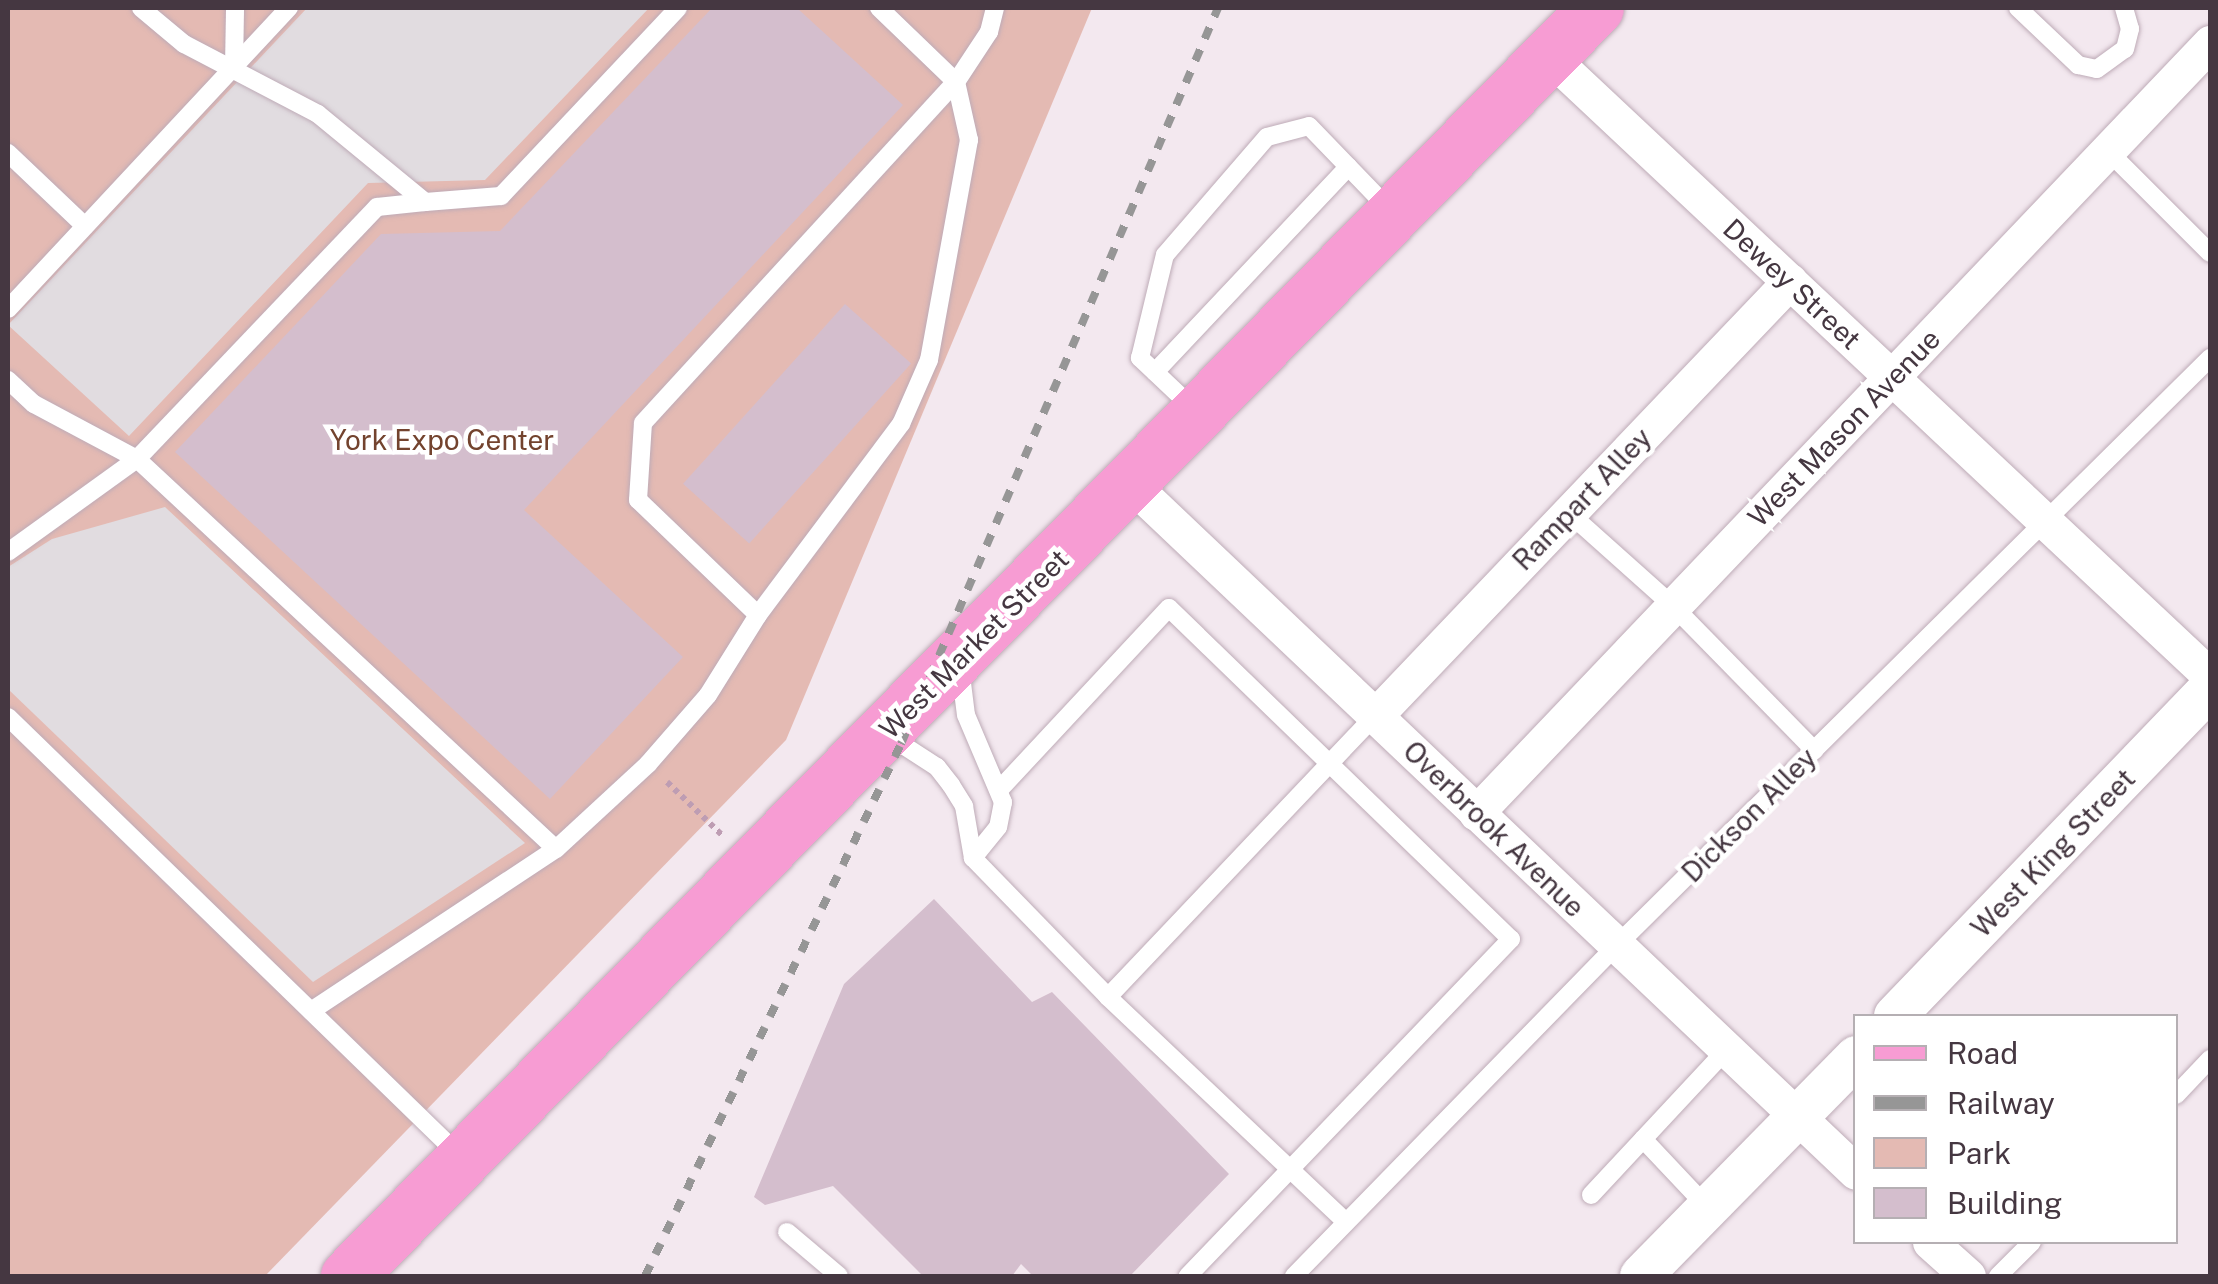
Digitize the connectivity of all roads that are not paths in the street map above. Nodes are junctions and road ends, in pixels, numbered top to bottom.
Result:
1 (141, 8) edge
2 (235, 8) edge
3 (289, 8) edge
4 (678, 8) edge
5 (879, 8) edge
6 (995, 8) edge
7 (1596, 8) edge
8 (2018, 8) edge
9 (2124, 8) edge
10 (2210, 43) edge
11 (1549, 56) junction
12 (234, 67) junction
13 (956, 82) junction
14 (2108, 151) junction
15 (8, 153) edge
16 (1348, 167) junction
17 (425, 202) junction
18 (1394, 215) junction
19 (85, 226) junction
20 (2210, 253) edge
21 (1790, 282) junction
22 (8, 309) edge
23 (2210, 358) edge
24 (1155, 372) junction
25 (1891, 378) junction
26 (8, 380) edge
27 (1200, 415) junction
28 (137, 459) junction
29 (1132, 485) junction
30 (1569, 513) junction
31 (2046, 522) junction
32 (8, 552) edge
33 (1673, 606) junction
34 (758, 615) junction
35 (959, 661) junction
36 (2210, 676) edge
37 (2210, 689) edge
38 (1376, 716) junction
39 (8, 717) edge
40 (884, 734) junction
41 (1814, 750) junction
42 (1328, 762) junction
43 (999, 790) junction
44 (1476, 813) junction
45 (556, 849) junction
46 (973, 858) junction
47 (1616, 946) junction
48 (1108, 997) junction
49 (310, 1011) junction
50 (1897, 1014) edge
51 (1726, 1050) junction
52 (2210, 1058) edge
53 (1853, 1060) edge
54 (2178, 1092) edge
55 (1797, 1118) junction
56 (1643, 1139) junction
57 (463, 1159) junction
58 (1286, 1168) junction
59 (1853, 1169) edge
60 (1591, 1194) dead end
61 (1708, 1208) junction
62 (1344, 1220) junction
63 (788, 1232) dead end
64 (1932, 1244) edge
65 (2030, 1244) edge
66 (348, 1276) edge
67 (838, 1276) edge
68 (1188, 1276) edge
69 (1294, 1276) edge
70 (1641, 1276) edge
71 (1968, 1276) edge
72 (1998, 1276) edge

1 - 12 lane
2 - 12 lane
3 - 12 lane
4 - 17 lane
5 - 13 lane
6 - 13 lane
7 - 11 main road, West Market Street
8 - 9 lane
10 - 14 street, West Mason Avenue
11 - 18 main road, West Market Street
11 - 21 street, Dewey Street
12 - 17 lane
12 - 19 lane
13 - 34 lane
13 - 34 lane
14 - 20 lane
14 - 25 street, West Mason Avenue
15 - 19 lane
16 - 18 lane
16 - 24 lane
16 - 24 lane
17 - 28 lane
18 - 27 main road, West Market Street
19 - 22 lane
21 - 25 street, Dewey Street
21 - 30 street, Rampart Alley
23 - 31 lane, Dickson Alley
24 - 27 lane
25 - 31 street, Dewey Street
25 - 33 street, West Mason Avenue
26 - 28 lane
27 - 29 main road, West Market Street
28 - 32 lane
28 - 45 lane
29 - 35 main road, West Market Street
29 - 38 street, Overbrook Avenue
30 - 33 lane
30 - 38 street, Rampart Alley
31 - 36 street, Dewey Street
31 - 41 lane, Dickson Alley
33 - 41 lane
33 - 44 street, West Mason Avenue
34 - 45 lane
35 - 40 main road, West Market Street
35 - 43 lane
37 - 50 street, West King Street
38 - 42 lane
38 - 44 street, Overbrook Avenue
39 - 49 lane
40 - 46 lane
40 - 57 main road, West Market Street
41 - 47 lane, Dickson Alley
42 - 43 lane
42 - 48 lane
42 - 58 lane
43 - 46 lane
44 - 47 street, Overbrook Avenue
45 - 49 lane
46 - 48 lane
47 - 51 street, Overbrook Avenue
47 - 62 lane, Dickson Alley
48 - 58 lane
49 - 57 lane
51 - 55 street, Overbrook Avenue
51 - 56 lane
52 - 54 lane
53 - 55 street
55 - 59 street, Overbrook Avenue
55 - 61 street
56 - 60 lane
56 - 61 lane
57 - 66 main road, West Market Street
58 - 62 lane
58 - 68 lane
61 - 70 street
62 - 69 lane, Dickson Alley
63 - 67 lane
64 - 71 street
65 - 72 lane

